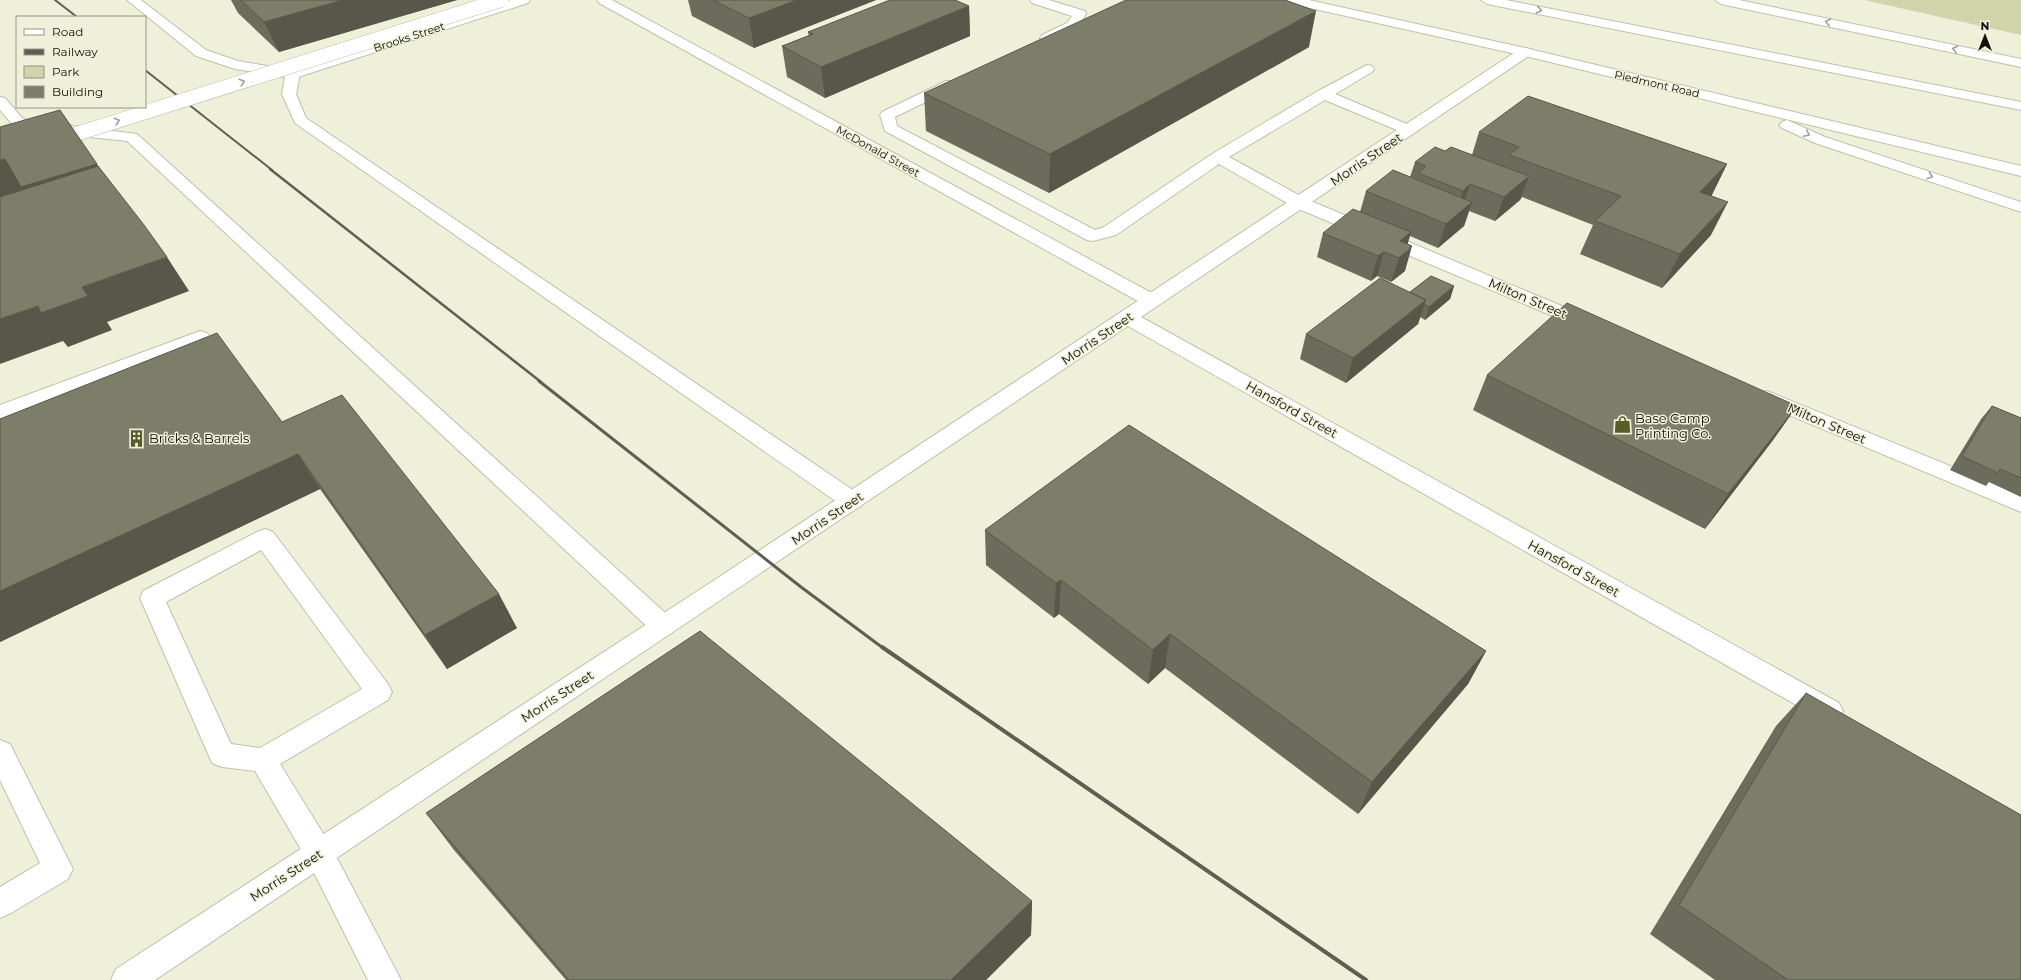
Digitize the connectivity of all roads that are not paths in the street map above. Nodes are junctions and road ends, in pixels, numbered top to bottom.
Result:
1 (133, 0) edge
2 (501, 0) edge
3 (524, 0) edge
4 (603, 0) edge
5 (1036, 0) edge
6 (1292, 0) edge
7 (1487, 0) edge
8 (1550, 0) edge
9 (1721, 0) edge
10 (1736, 0) edge
11 (1759, 8) junction
12 (1036, 43) edge
13 (1525, 52) junction
14 (2021, 62) edge
15 (1367, 69) dead end
16 (293, 74) junction
17 (965, 78) edge
18 (1323, 94) junction
19 (0, 101) edge
20 (2021, 104) edge
21 (1746, 105) junction
22 (1409, 130) junction
23 (1218, 157) junction
24 (0, 158) edge
25 (2021, 171) edge
26 (1300, 203) junction
27 (2021, 207) edge
28 (1152, 301) junction
29 (1128, 318) junction
30 (1604, 330) edge
31 (200, 337) dead end
32 (1750, 391) edge
33 (0, 413) edge
34 (852, 501) junction
35 (2021, 504) edge
36 (663, 626) junction
37 (1847, 721) edge
38 (0, 752) edge
39 (263, 760) junction
40 (318, 853) junction
41 (0, 903) edge
42 (127, 980) edge
43 (385, 980) edge

1 - 16 main road
24 -> 2 main road, bridge
3 - 16 main road, Brooks Street
4 - 28 main road, McDonald Street
5 - 12 main road
6 - 13 main road, Piedmont Road
7 -> 20 main road
8 - 20 main road
9 - 11 main road
10 - 11 main road
14 -> 11 main road
13 - 21 main road, Piedmont Road
13 - 22 main road, Morris Street
15 - 18 main road
16 - 34 main road
17 - 23 main road
18 - 22 main road
18 - 23 main road
19 - 36 main road
21 - 25 main road, Piedmont Road
21 -> 27 main road
22 - 26 main road, Morris Street
23 - 26 main road, Milton Street
26 - 28 main road, Morris Street
26 - 30 main road, Milton Street
28 - 29 main road, Morris Street
29 - 34 main road, Morris Street
29 - 37 main road, Hansford Street
31 - 33 main road
32 - 35 main road, Milton Street
34 - 36 main road, Morris Street
36 - 40 main road, Morris Street
38 - 41 main road
39 - 39 main road
39 - 40 main road
40 - 42 main road, Morris Street
40 - 43 main road

